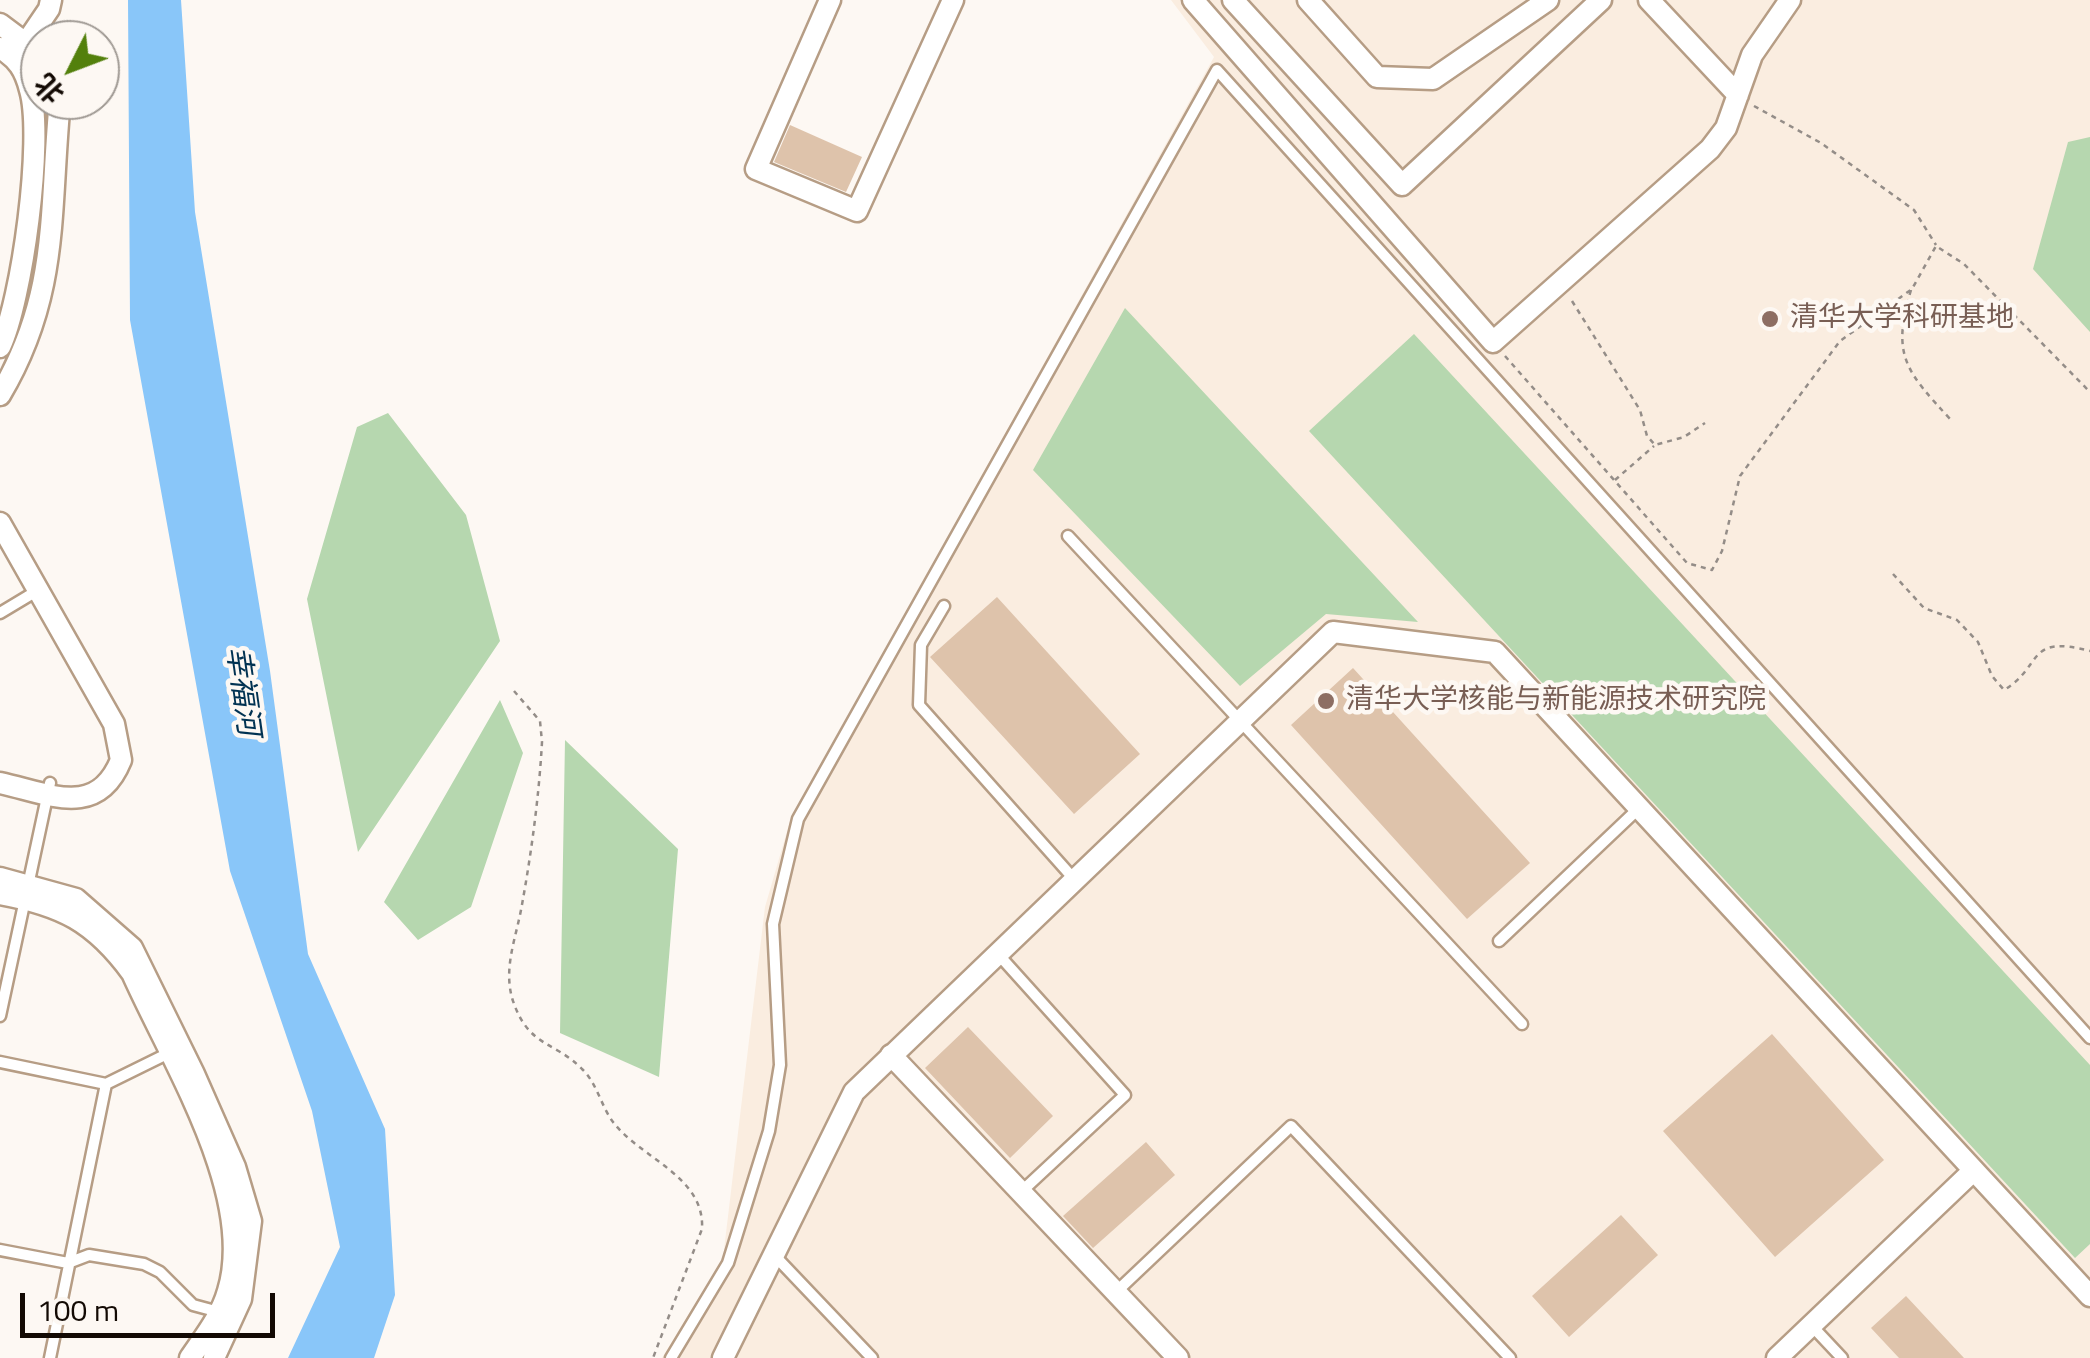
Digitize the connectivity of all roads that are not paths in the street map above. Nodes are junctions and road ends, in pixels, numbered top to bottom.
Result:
1 (830, 0) edge
2 (953, 0) edge
3 (1193, 0) edge
4 (1233, 0) edge
5 (1308, 0) edge
6 (1548, 0) edge
7 (1601, 0) edge
8 (1648, 0) edge
9 (1790, 0) edge
10 (0, 24) edge
11 (20, 49) edge
12 (1738, 96) junction
13 (31, 120) edge
14 (59, 120) edge
15 (0, 347) edge
16 (3, 384) edge
17 (0, 523) edge
18 (1068, 536) dead end
19 (0, 556) edge
20 (30, 595) junction
21 (944, 606) dead end
22 (0, 612) edge
23 (1242, 718) junction
24 (0, 772) edge
25 (0, 783) edge
26 (49, 788) junction
27 (1637, 810) junction
28 (0, 878) edge
29 (1074, 878) junction
30 (27, 891) junction
31 (0, 894) edge
32 (1499, 941) dead end
33 (997, 953) junction
34 (0, 1016) edge
35 (1522, 1024) dead end
36 (2090, 1038) edge
37 (174, 1050) junction
38 (891, 1055) junction
39 (0, 1062) edge
40 (106, 1084) junction
41 (1973, 1171) junction
42 (1022, 1191) junction
43 (0, 1250) edge
44 (775, 1256) junction
45 (68, 1263) junction
46 (1116, 1292) junction
47 (2090, 1296) edge
48 (221, 1312) junction
49 (1812, 1325) junction
50 (50, 1358) edge
51 (190, 1358) edge
52 (214, 1358) edge
53 (671, 1358) edge
54 (724, 1358) edge
55 (872, 1358) edge
56 (1178, 1358) edge
57 (1510, 1358) edge
58 (1777, 1358) edge
59 (1842, 1358) edge

1 - 2 street
3 - 12 street
4 - 7 street
5 - 6 street
8 - 12 street
9 - 12 street
10 - 11 street
13 - 15 street
14 - 16 street
17 - 20 street
18 - 23 lane
19 - 20 street
20 - 22 lane
20 - 26 street
21 - 29 lane
23 - 27 street
23 - 29 street
23 - 35 lane
24 - 26 street
25 - 26 street
26 - 30 lane
27 - 32 lane
27 - 41 street
28 - 30 street
29 - 33 street
30 - 31 street
30 - 34 lane
30 - 37 street
33 - 38 street
33 - 42 lane
36 - 53 lane
37 - 40 lane
37 - 48 street
37 - 52 street
38 - 42 street
38 - 44 street
39 - 40 lane
40 - 45 lane
41 - 47 street
41 - 49 street
42 - 46 street
43 - 45 lane
44 - 54 street
44 - 55 lane
45 - 48 lane
45 - 50 lane
46 - 56 street
46 - 57 lane
48 - 51 street
49 - 58 street
49 - 59 lane

